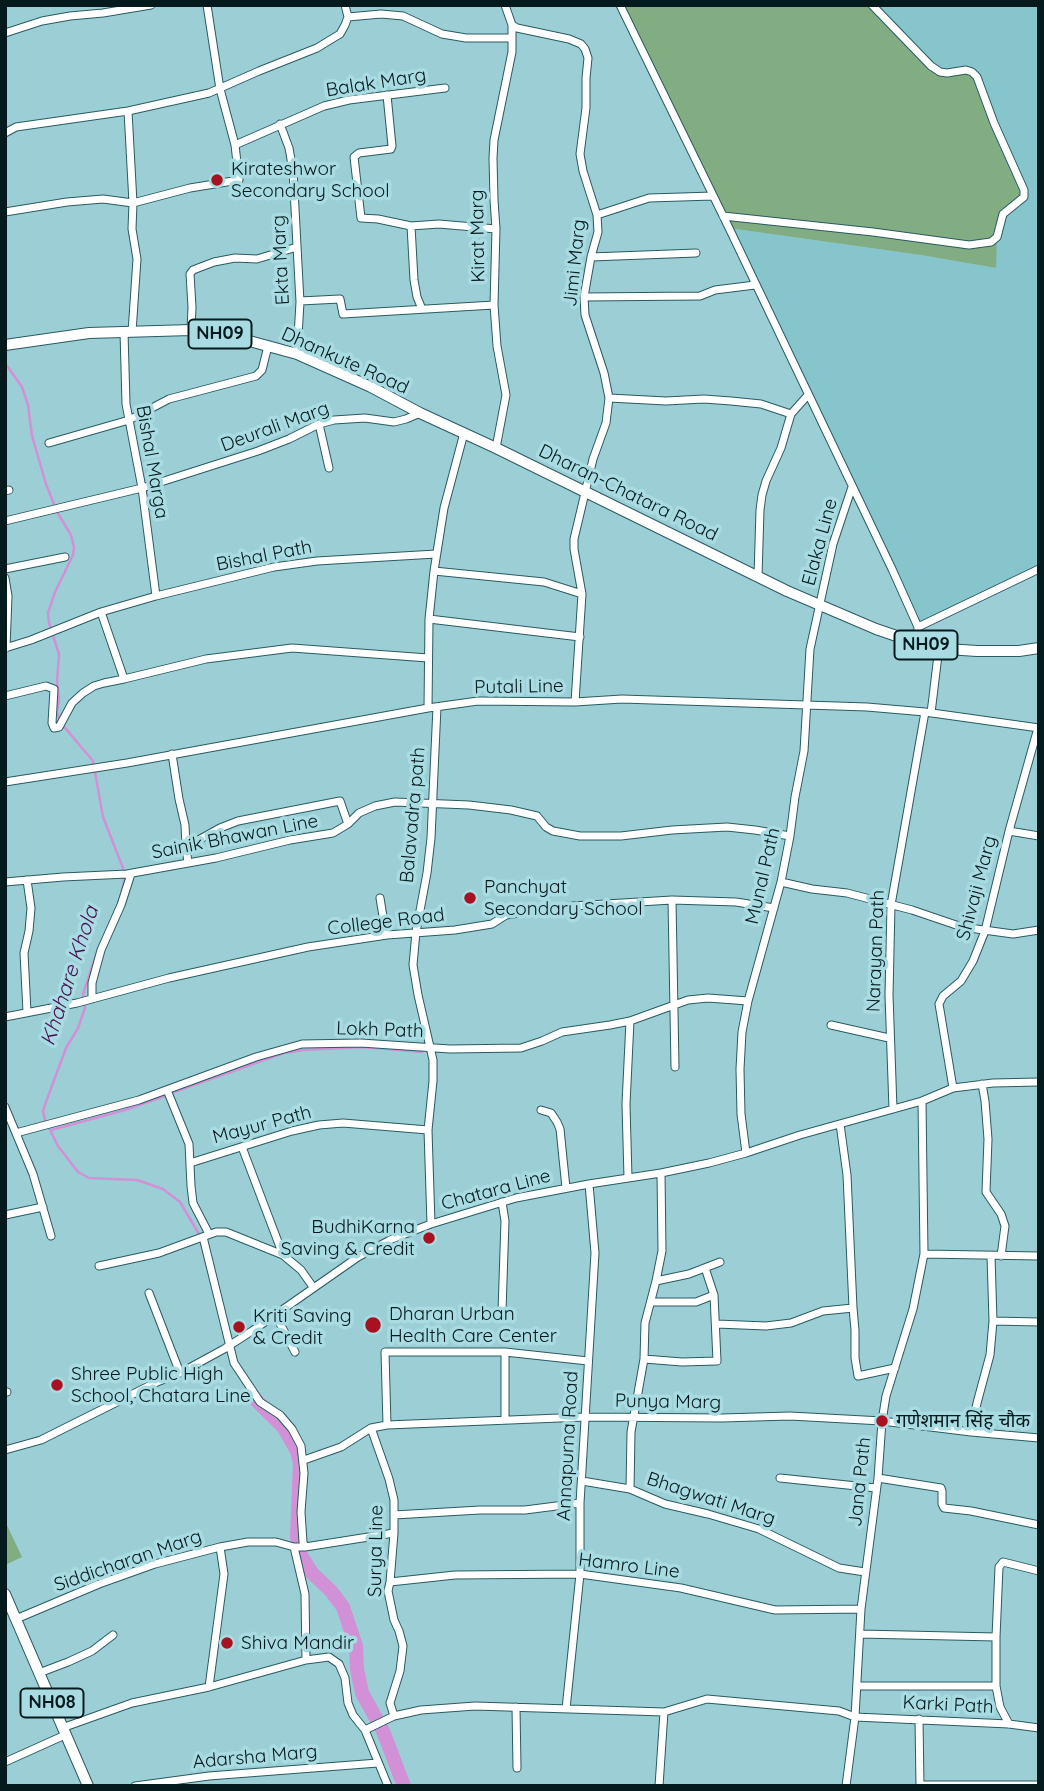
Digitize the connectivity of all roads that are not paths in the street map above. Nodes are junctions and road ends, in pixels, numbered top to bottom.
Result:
1 (151, 5) edge
2 (207, 5) edge
3 (345, 5) edge
4 (505, 5) edge
5 (620, 5) edge
6 (872, 5) edge
7 (348, 18) junction
8 (512, 25) junction
9 (5, 33) edge
10 (512, 38) junction
11 (445, 88) dead end
12 (220, 89) junction
13 (387, 95) junction
14 (128, 111) junction
15 (280, 124) junction
16 (5, 133) edge
17 (235, 145) junction
18 (713, 196) junction
19 (133, 202) junction
20 (5, 212) edge
21 (597, 215) junction
22 (723, 216) junction
23 (411, 226) junction
24 (496, 229) junction
25 (297, 247) junction
26 (696, 253) dead end
27 (591, 257) junction
28 (755, 285) junction
29 (584, 297) junction
30 (300, 301) junction
31 (494, 304) junction
32 (422, 309) junction
33 (191, 330) junction
34 (128, 332) junction
35 (5, 345) edge
36 (268, 346) junction
37 (297, 354) junction
38 (808, 395) junction
39 (609, 398) junction
40 (420, 413) junction
41 (791, 414) junction
42 (129, 420) junction
43 (319, 424) junction
44 (464, 433) junction
45 (49, 443) dead end
46 (496, 448) junction
47 (330, 468) dead end
48 (852, 487) junction
49 (142, 488) junction
50 (584, 492) junction
51 (5, 521) edge
52 (436, 554) junction
53 (65, 556) dead end
54 (5, 569) edge
55 (1039, 569) edge
56 (434, 570) junction
57 (758, 576) junction
58 (5, 578) edge
59 (582, 594) junction
60 (156, 596) junction
61 (819, 606) junction
62 (101, 612) junction
63 (429, 619) junction
64 (918, 627) junction
65 (580, 637) junction
66 (917, 643) junction
67 (6, 648) edge
68 (939, 648) junction
69 (1039, 648) edge
70 (428, 658) junction
71 (124, 679) junction
72 (5, 696) edge
73 (575, 702) junction
74 (807, 705) junction
75 (432, 707) junction
76 (928, 712) junction
77 (1038, 728) edge
78 (172, 754) junction
79 (5, 782) edge
80 (433, 803) junction
81 (348, 824) junction
82 (1009, 831) junction
83 (790, 836) junction
84 (1039, 836) edge
85 (186, 847) junction
86 (188, 863) junction
87 (126, 874) junction
88 (27, 880) junction
89 (5, 882) edge
90 (781, 882) junction
91 (380, 898) dead end
92 (672, 900) junction
93 (891, 905) junction
94 (774, 908) junction
95 (1039, 930) edge
96 (985, 931) junction
97 (416, 932) junction
98 (386, 935) junction
99 (91, 1000) junction
100 (748, 1001) junction
101 (673, 1005) junction
102 (27, 1012) junction
103 (5, 1017) edge
104 (630, 1021) junction
105 (831, 1025) dead end
106 (889, 1038) junction
107 (431, 1048) junction
108 (675, 1067) dead end
109 (1039, 1082) edge
110 (982, 1084) junction
111 (953, 1088) junction
112 (167, 1090) junction
113 (922, 1101) junction
114 (5, 1107) edge
115 (541, 1110) dead end
116 (893, 1110) junction
117 (840, 1124) junction
118 (428, 1130) junction
119 (16, 1133) junction
120 (242, 1147) junction
121 (746, 1153) junction
122 (190, 1163) junction
123 (661, 1173) junction
124 (628, 1178) junction
125 (589, 1184) junction
126 (566, 1188) junction
127 (502, 1202) junction
128 (43, 1207) junction
129 (5, 1216) edge
130 (431, 1223) junction
131 (51, 1236) dead end
132 (203, 1237) junction
133 (924, 1254) junction
134 (283, 1255) junction
135 (990, 1256) junction
136 (1001, 1256) junction
137 (1039, 1256) edge
138 (720, 1262) dead end
139 (99, 1266) dead end
140 (705, 1268) junction
141 (656, 1281) junction
142 (313, 1287) junction
143 (149, 1293) dead end
144 (714, 1295) junction
145 (650, 1302) junction
146 (853, 1308) junction
147 (502, 1311) dead end
148 (275, 1314) junction
149 (993, 1321) junction
150 (1039, 1322) edge
151 (717, 1324) junction
152 (227, 1347) junction
153 (295, 1352) dead end
154 (505, 1352) junction
155 (644, 1359) junction
156 (588, 1361) junction
157 (895, 1368) junction
158 (180, 1373) junction
159 (584, 1417) junction
160 (634, 1417) junction
161 (505, 1419) junction
162 (882, 1421) junction
163 (387, 1425) junction
164 (370, 1428) junction
165 (971, 1432) junction
166 (1039, 1437) edge
167 (5, 1450) edge
168 (304, 1460) junction
169 (779, 1478) dead end
170 (878, 1478) junction
171 (582, 1481) junction
172 (876, 1488) junction
173 (630, 1489) junction
174 (580, 1503) junction
175 (394, 1515) junction
176 (1039, 1525) edge
177 (394, 1532) junction
178 (220, 1547) junction
179 (300, 1547) junction
180 (1039, 1571) edge
181 (865, 1572) junction
182 (580, 1574) junction
183 (390, 1582) junction
184 (5, 1594) edge
185 (8, 1609) edge
186 (862, 1609) junction
187 (16, 1619) junction
188 (113, 1634) dead end
189 (860, 1634) junction
190 (996, 1637) junction
191 (306, 1660) junction
192 (39, 1673) junction
193 (857, 1686) junction
194 (996, 1686) junction
195 (209, 1687) junction
196 (516, 1707) junction
197 (566, 1709) junction
198 (664, 1712) junction
199 (394, 1716) junction
200 (855, 1717) junction
201 (919, 1719) junction
202 (1009, 1724) junction
203 (369, 1728) junction
204 (1039, 1728) edge
205 (64, 1731) junction
206 (5, 1762) edge
207 (378, 1763) junction
208 (517, 1768) dead end
209 (1039, 1785) edge
210 (88, 1786) edge
211 (135, 1786) edge
212 (388, 1786) edge
213 (659, 1786) edge
214 (846, 1786) edge
215 (920, 1786) edge

1 - 9 street
2 - 12 street
3 - 7 street
4 - 8 street
5 - 18 street
6 - 22 street
7 - 10 street
7 - 12 street
8 - 10 street, Kirat Marg
8 - 21 street, Jimi Marg
10 - 24 street, Kirat Marg
11 - 13 street, Balak Marg
12 - 14 street
12 - 17 street
13 - 15 street, Balak Marg
13 - 23 street
14 - 16 street
14 - 19 street, Bishal Marga
15 - 17 street, Balak Marg
15 - 25 street, Ekta Marg
17 - 19 street
18 - 21 street
18 - 22 street
19 - 20 street
19 - 34 street, Bishal Marga
21 - 27 street, Jimi Marg
22 - 28 street
23 - 24 street
23 - 32 street
24 - 31 street, Kirat Marg
25 - 30 street, Ekta Marg
25 - 33 street
26 - 27 street
27 - 29 street, Jimi Marg
28 - 29 street
28 - 38 street
29 - 39 street, Jimi Marg
30 - 32 street
30 - 37 street, Ekta Marg
31 - 32 street
31 - 46 street, Kirat Marg
33 - 34 main road, Dhankute Road / NH09
33 - 36 main road, Dhankute Road / NH09
34 - 35 main road, Dhankute Road / NH09
34 - 42 street, Bishal Marga
36 - 37 main road, Dhankute Road / NH09
36 - 42 street
37 - 40 main road, Dhankute Road / NH09
38 - 41 street
38 - 48 street
39 - 41 street
39 - 50 street, Jimi Marg
40 - 43 street, Deurali Marg
40 - 44 main road, Dharan-Chatara Road / NH09
41 - 57 street
42 - 45 street
42 - 49 street, Bishal Marga
43 - 47 street
43 - 49 street, Deurali Marg
44 - 46 main road, Dharan-Chatara Road / NH09
44 - 52 street, Balavadra path
46 - 50 main road, Dharan-Chatara Road / NH09
48 - 61 street, Elaka Line
48 - 64 street
49 - 51 street, Deurali Marg
49 - 60 street, Bishal Marga
50 - 57 main road, Dharan-Chatara Road / NH09
50 - 59 street, Jimi Marg
52 - 56 street, Balavadra path
52 - 60 street, Bishal Path
53 - 54 street
55 - 64 street
56 - 59 street
56 - 63 street, Balavadra path
57 - 61 main road, Dharan-Chatara Road / NH09
58 - 67 street
59 - 65 street, Jimi Marg
60 - 62 street, Bishal Path
61 - 66 main road, NH09
61 - 74 street, Munal Path
62 - 67 street, Bishal Path
62 - 71 street
63 - 65 street
63 - 70 street, Balavadra path
64 - 66 street
65 - 73 street, Jimi Marg
66 - 68 main road, NH09
68 - 69 main road, NH09
68 - 76 street, Narayan Path
70 - 71 street
70 - 75 street, Balavadra path
71 - 72 street
73 - 74 street, Putali Line
73 - 75 street, Putali Line
74 - 76 street, Putali Line
74 - 83 street, Munal Path
75 - 78 street, Putali Line
75 - 80 street, Balavadra path
76 - 77 street, Putali Line
76 - 93 street, Narayan Path
77 - 82 street, Shivaji Marg
78 - 79 street, Putali Line
78 - 85 street
80 - 81 street, Sainik Bhawan Line
80 - 83 street, Sainik Bhawan Line
80 - 97 street, Balavadra path
81 - 85 street
81 - 86 street, Sainik Bhawan Line
82 - 84 street
82 - 96 street, Shivaji Marg
83 - 90 street, Munal Path
85 - 86 street
86 - 87 street, Sainik Bhawan Line
87 - 88 street, Sainik Bhawan Line
87 - 99 street
88 - 89 street, Sainik Bhawan Line
88 - 102 street
90 - 93 street
90 - 94 street, Munal Path
91 - 98 street
92 - 94 street, College Road
92 - 97 street, College Road
92 - 101 street
93 - 96 street
93 - 106 street, Narayan Path
94 - 100 street, Munal Path
95 - 96 street
96 - 111 street, Shivaji Marg
97 - 98 street, College Road
97 - 107 street, Balavadra path
98 - 99 street, College Road
99 - 102 street, College Road
100 - 101 street, Lokh Path
100 - 121 street, Munal Path
101 - 104 street, Lokh Path
101 - 108 street
102 - 103 street, College Road
104 - 107 street, Lokh Path
104 - 124 street
105 - 106 street
106 - 116 street, Narayan Path
107 - 112 street, Lokh Path
107 - 118 street, Balavadra path
109 - 110 street, Chatara Line
110 - 111 street, Chatara Line
110 - 136 street
111 - 113 street, Chatara Line
112 - 119 street, Lokh Path
112 - 122 street
113 - 116 street, Chatara Line
113 - 133 street, Jana Path
114 - 119 street
115 - 126 street
116 - 117 street, Chatara Line
117 - 121 street, Chatara Line
117 - 146 street
118 - 120 street, Mayur Path
118 - 130 street, Balavadra path
119 - 128 street
120 - 122 street, Mayur Path
120 - 134 street
121 - 123 street, Chatara Line
122 - 132 street
123 - 124 street, Chatara Line
123 - 141 street
124 - 125 street, Chatara Line
125 - 126 street, Chatara Line
125 - 156 street, Annapurna Road
126 - 127 street, Chatara Line
127 - 130 street, Chatara Line
127 - 147 street
128 - 129 street
128 - 131 street
130 - 142 street, Chatara Line
132 - 134 street
132 - 139 street
132 - 152 street
133 - 135 street
133 - 157 street, Jana Path
134 - 142 street
135 - 136 street
135 - 149 street
136 - 137 street
138 - 140 street
140 - 141 street
140 - 144 street
141 - 145 street
142 - 148 street, Chatara Line
143 - 158 street
144 - 145 street
144 - 151 street
145 - 155 street
146 - 151 street
146 - 157 street
148 - 152 street, Chatara Line
148 - 153 street
149 - 150 street
149 - 165 street
151 - 155 street
152 - 158 street, Chatara Line
152 - 168 street
154 - 156 street
154 - 161 street
154 - 163 street
155 - 160 street
156 - 159 street, Annapurna Road
157 - 162 street, Jana Path
158 - 167 street, Chatara Line
159 - 160 street, Punya Marg
159 - 161 street, Punya Marg
159 - 171 street, Annapurna Road
160 - 162 street, Punya Marg
160 - 173 street
161 - 163 street, Punya Marg
162 - 165 street, Punya Marg
162 - 170 street, Jana Path
163 - 164 street, Punya Marg
164 - 168 street, Punya Marg
164 - 175 street, Surya Line
165 - 166 street, Punya Marg
168 - 179 street
169 - 172 street
170 - 172 street, Jana Path
170 - 176 street
171 - 173 street, Bhagwati Marg
171 - 174 street, Annapurna Road
172 - 181 street, Jana Path
173 - 181 street, Bhagwati Marg
174 - 175 street
174 - 182 street, Annapurna Road
175 - 177 street, Surya Line
177 - 179 street, Siddicharan Marg
177 - 183 street, Surya Line
178 - 179 street, Siddicharan Marg
178 - 187 street, Siddicharan Marg
178 - 195 street
179 - 191 street
180 - 190 street
181 - 186 street, Jana Path
182 - 183 street, Hamro Line
182 - 186 street, Hamro Line
182 - 197 street, Annapurna Road
183 - 199 street, Surya Line
184 - 185 main road, NH08
185 - 187 main road, NH08
186 - 189 street, Jana Path
187 - 192 main road, NH08
188 - 192 street
189 - 190 street
189 - 193 street, Jana Path
190 - 194 street
191 - 195 street
191 - 203 street
192 - 205 main road, NH08
193 - 194 street
193 - 200 street, Jana Path
194 - 202 street
195 - 205 street
196 - 197 street, Karki Path
196 - 199 street, Karki Path
196 - 208 street
197 - 198 street, Karki Path
198 - 200 street, Karki Path
198 - 213 street
199 - 203 street, Karki Path
200 - 201 street, Karki Path
200 - 214 street, Jana Path
201 - 202 street, Karki Path
201 - 215 street
202 - 204 street, Karki Path
203 - 207 street
205 - 206 street
205 - 210 main road, NH08
207 - 211 street, Adarsha Marg
207 - 212 street
209 - 215 street

